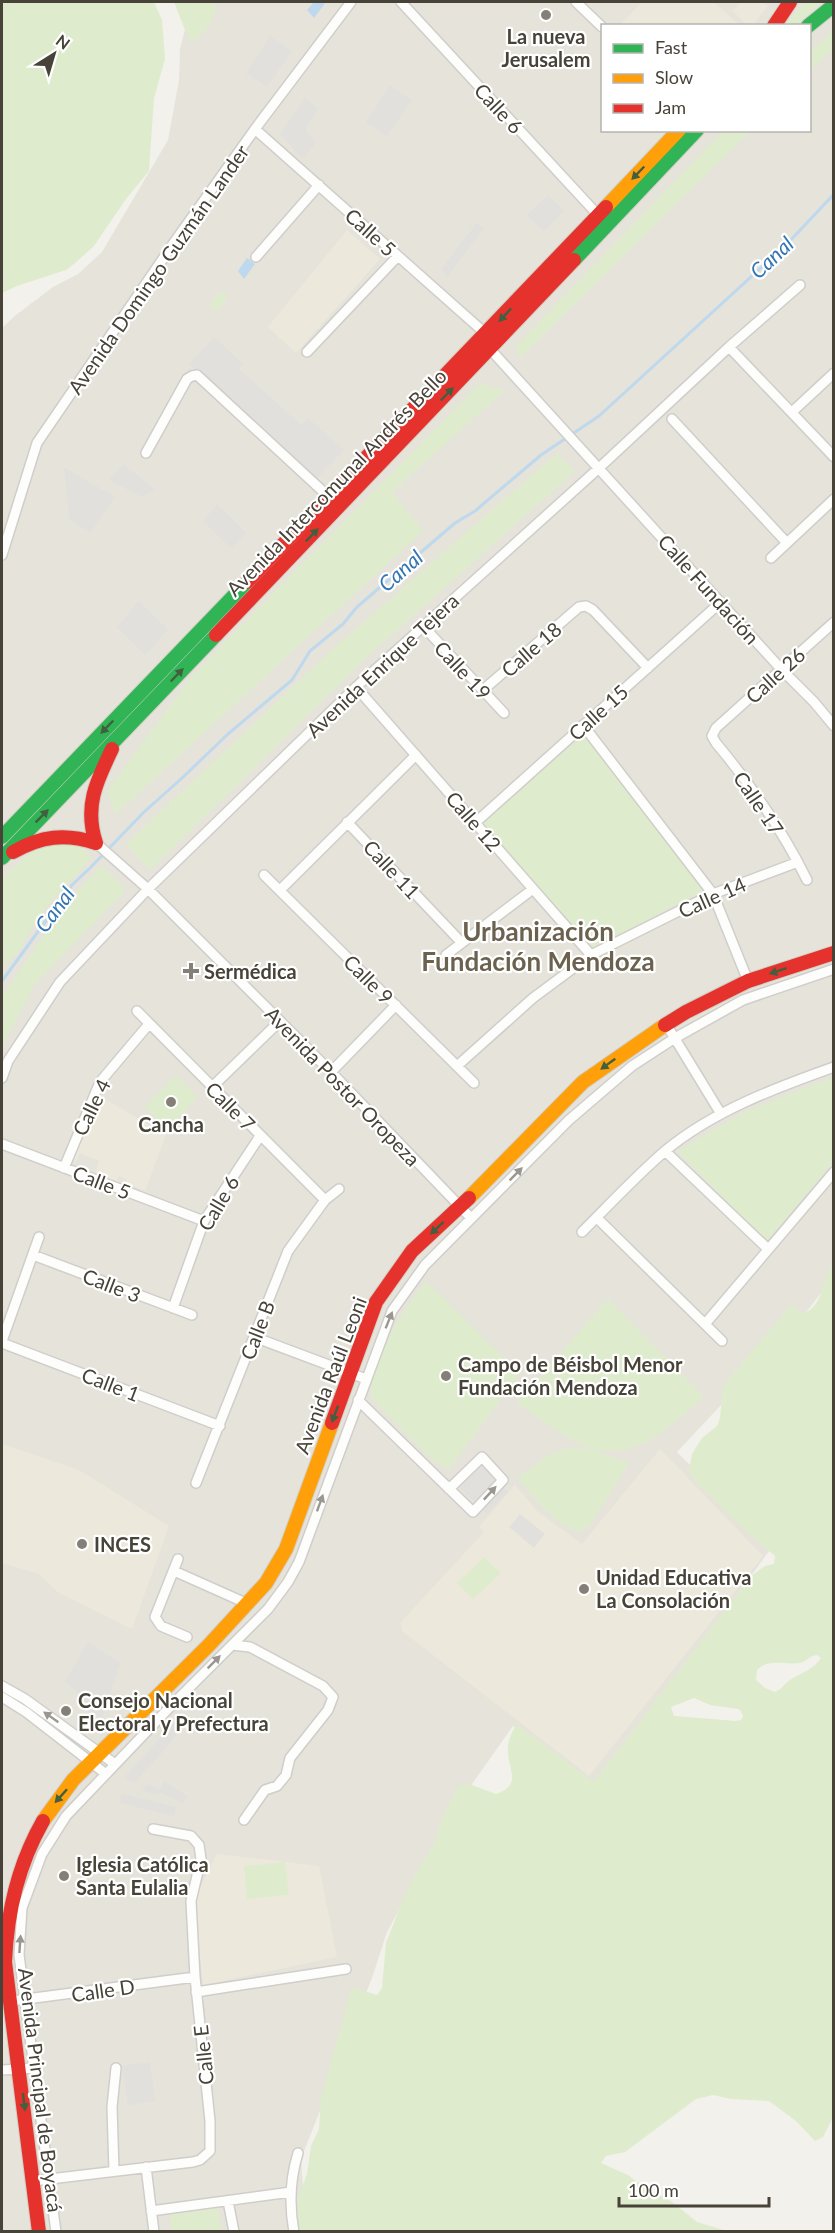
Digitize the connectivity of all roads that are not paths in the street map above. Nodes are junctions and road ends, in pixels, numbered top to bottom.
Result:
1 (351, 2) edge
2 (401, 2) edge
3 (576, 2) edge
4 (790, 2) edge
5 (834, 5) edge
6 (775, 24) edge
7 (810, 24) edge
8 (601, 25) edge
9 (255, 129) junction
10 (677, 132) edge
11 (695, 132) edge
12 (319, 185) junction
13 (598, 215) junction
14 (398, 256) junction
15 (256, 257) dead end
16 (800, 285) dead end
17 (486, 334) junction
18 (729, 347) junction
19 (490, 349) junction
20 (307, 351) dead end
21 (834, 373) edge
22 (792, 412) junction
23 (672, 419) dead end
24 (146, 453) dead end
25 (834, 457) edge
26 (599, 468) junction
27 (329, 497) junction
28 (834, 498) edge
29 (787, 543) junction
30 (2, 555) edge
31 (771, 558) dead end
32 (721, 602) junction
33 (834, 622) edge
34 (423, 626) junction
35 (648, 668) junction
36 (782, 670) junction
37 (356, 687) junction
38 (483, 690) junction
39 (504, 713) dead end
40 (583, 725) junction
41 (834, 726) edge
42 (716, 728) joint
43 (118, 737) junction
44 (416, 755) junction
45 (347, 822) junction
46 (475, 823) junction
47 (2, 837) edge
48 (96, 843) junction
49 (2, 859) edge
50 (798, 862) junction
51 (264, 875) dead end
52 (807, 880) dead end
53 (533, 889) junction
54 (148, 890) junction
55 (280, 890) junction
56 (713, 894) junction
57 (461, 942) junction
58 (834, 953) edge
59 (446, 955) dead end
60 (591, 955) junction
61 (834, 969) edge
62 (748, 981) junction
63 (396, 1005) junction
64 (137, 1011) dead end
65 (280, 1021) junction
66 (149, 1024) junction
67 (666, 1024) junction
68 (675, 1038) junction
69 (457, 1066) junction
70 (834, 1067) edge
71 (332, 1072) junction
72 (2, 1078) edge
73 (474, 1083) dead end
74 (212, 1087) junction
75 (721, 1114) junction
76 (260, 1136) junction
77 (2, 1144) edge
78 (665, 1151) junction
79 (64, 1168) junction
80 (834, 1172) edge
81 (339, 1189) dead end
82 (325, 1200) junction
83 (460, 1207) junction
84 (471, 1218) junction
85 (597, 1218) junction
86 (204, 1221) junction
87 (582, 1232) dead end
88 (39, 1237) dead end
89 (768, 1249) junction
90 (33, 1255) junction
91 (173, 1308) junction
92 (192, 1315) dead end
93 (705, 1324) junction
94 (254, 1337) junction
95 (722, 1341) dead end
96 (2, 1342) edge
97 (350, 1374) junction
98 (366, 1380) junction
99 (358, 1400) junction
100 (220, 1426) junction
101 (196, 1483) dead end
102 (449, 1489) junction
103 (286, 1549) junction
104 (301, 1556) junction
105 (178, 1559) dead end
106 (174, 1571) junction
107 (248, 1604) junction
108 (187, 1637) dead end
109 (232, 1645) junction
110 (2, 1686) edge
111 (2, 1697) edge
112 (97, 1757) junction
113 (115, 1764) junction
114 (106, 1774) junction
115 (244, 1821) dead end
116 (153, 1829) dead end
117 (10, 1918) edge
118 (345, 1969) dead end
119 (195, 1977) junction
120 (196, 1992) junction
121 (27, 2000) junction
122 (11, 2001) junction
123 (35, 2068) junction
124 (116, 2068) dead end
125 (2, 2070) edge
126 (20, 2070) junction
127 (298, 2153) dead end
128 (146, 2168) junction
129 (114, 2171) junction
130 (50, 2179) junction
131 (33, 2181) junction
132 (291, 2192) junction
133 (228, 2201) junction
134 (152, 2211) junction
135 (39, 2232) edge
136 (56, 2232) edge
137 (154, 2232) edge
138 (234, 2232) edge
139 (294, 2232) edge

1 - 9 street, Avenida Domingo Guzmán Lander
2 - 13 street, Calle 6
3 - 8 street
4 - 6 main road
5 - 7 main road
9 - 12 street, Calle 5
9 - 30 street, Avenida Domingo Guzmán Lander
10 -> 13 main road, Avenida Intercomunal Andrés Bello
11 - 19 main road, Avenida Intercomunal Andrés Bello
12 - 14 street, Calle 5
12 - 15 street
13 -> 17 main road, Avenida Intercomunal Andrés Bello
14 - 17 street, Calle 5
14 - 20 street
16 - 18 street, Avenida Enrique Tejera
17 - 27 main road, Avenida Intercomunal Andrés Bello
18 - 22 street
18 - 26 street, Avenida Enrique Tejera
19 - 26 street, Calle Fundación
43 -> 19 main road, Avenida Intercomunal Andrés Bello
21 - 22 street
22 - 25 street
23 - 29 street
24 - 27 street
26 - 32 street, Calle Fundación
26 - 34 street, Avenida Enrique Tejera
27 -> 47 main road, Avenida Intercomunal Andrés Bello
28 - 29 street
29 - 31 street
32 - 35 street, Calle 15
32 - 36 street, Calle Fundación
33 - 36 street, Calle 26
34 - 37 street, Avenida Enrique Tejera
34 - 38 street, Calle 19
35 - 38 street, Calle 18
35 - 40 street, Calle 15
36 - 41 street, Calle Fundación
36 - 42 street, Calle 26
37 - 44 street, Calle 12
37 - 54 street, Avenida Enrique Tejera
38 - 39 street, Calle 19
40 - 46 street, Calle 15
40 - 56 street
42 - 50 street, Calle 17
43 - 48 main road
49 -> 43 main road, Avenida Intercomunal Andrés Bello
44 - 45 street
44 - 46 street, Calle 12
45 - 55 street
45 - 57 street, Calle 11
46 - 53 street, Calle 12
48 - 49 main road
48 - 54 street, Avenida Postor Oropeza
50 - 52 street, Calle 17
50 - 56 street, Calle 14
51 - 55 street, Calle 9
53 - 57 street
53 - 60 street, Calle 12
54 - 65 street, Avenida Postor Oropeza
54 - 72 street, Avenida Enrique Tejera
55 - 63 street, Calle 9
56 - 60 street, Calle 14
56 - 62 street
57 - 59 street
58 -> 62 main road, Avenida Raúl Leoni
60 - 69 street, Calle 14
61 - 68 street, Avenida Raúl Leoni
62 - 67 main road, Avenida Raúl Leoni
63 - 69 street, Calle 9
63 - 71 street
64 - 66 street, Calle 7
65 - 71 street, Avenida Postor Oropeza
65 - 74 street
66 - 74 street, Calle 7
66 - 79 street, Calle 4
67 - 68 street
67 -> 83 main road, Avenida Raúl Leoni
68 - 75 street
84 -> 68 street, Avenida Raúl Leoni
69 - 73 street, Calle 9
70 - 75 street
71 - 83 street, Avenida Postor Oropeza
74 - 76 street, Calle 7
75 - 78 street
76 - 82 street, Calle 7
76 - 86 street, Calle 6
77 - 79 street, Calle 5
78 - 85 street
78 - 89 street
79 - 86 street, Calle 5
80 - 89 street
81 - 82 street, Calle B
82 - 94 street, Calle B
83 - 84 street, Avenida Postor Oropeza
83 -> 97 main road, Avenida Raúl Leoni
98 -> 84 street, Avenida Raúl Leoni
85 - 87 street
85 - 93 street
86 - 91 street, Calle 6
88 - 90 street
89 - 93 street
90 - 91 street, Calle 3
90 - 96 street
91 - 92 street, Calle 3
93 - 95 street
94 - 97 street
94 - 100 street, Calle B
96 - 100 street, Calle 1
97 - 98 street
97 -> 103 main road, Avenida Raúl Leoni
98 - 99 street, Avenida Raúl Leoni
99 - 102 street
104 -> 99 street, Avenida Raúl Leoni
100 - 101 street, Calle B
102 -> 102 street
103 - 104 street
103 - 107 main road, Avenida Raúl Leoni
104 - 109 street, Avenida Raúl Leoni
105 - 106 street
106 - 107 street
106 - 108 street
107 - 112 main road, Avenida Raúl Leoni
113 -> 109 street, Avenida Raúl Leoni
109 - 115 street
112 -> 110 street
111 - 112 street
112 - 113 street
112 - 114 street
112 -> 117 main road, Avenida Principal de Boyacá
113 - 114 street, Avenida Principal de Boyacá
114 - 117 street, Avenida Principal de Boyacá
116 - 119 street, Calle E
121 -> 117 street, Avenida Principal de Boyacá
117 - 122 main road, Avenida Principal de Boyacá
118 - 120 street
119 - 120 street, Calle E
119 - 121 street, Calle D
120 - 128 street, Calle E
121 - 122 street, Calle D
121 - 123 street, Avenida Principal de Boyacá
122 - 126 main road, Avenida Principal de Boyacá
123 - 126 street
123 - 130 street, Avenida Principal de Boyacá
124 - 129 street
125 - 126 street
126 -> 131 main road, Avenida Principal de Boyacá
127 - 132 street
128 - 129 street, Calle E
128 - 134 street
129 - 130 street, Calle E
130 - 131 street, Calle E
130 - 136 street, Avenida Principal de Boyacá
131 - 135 main road, Avenida Principal de Boyacá
132 - 133 street
132 - 139 street
133 - 134 street
133 - 138 street
134 - 137 street

